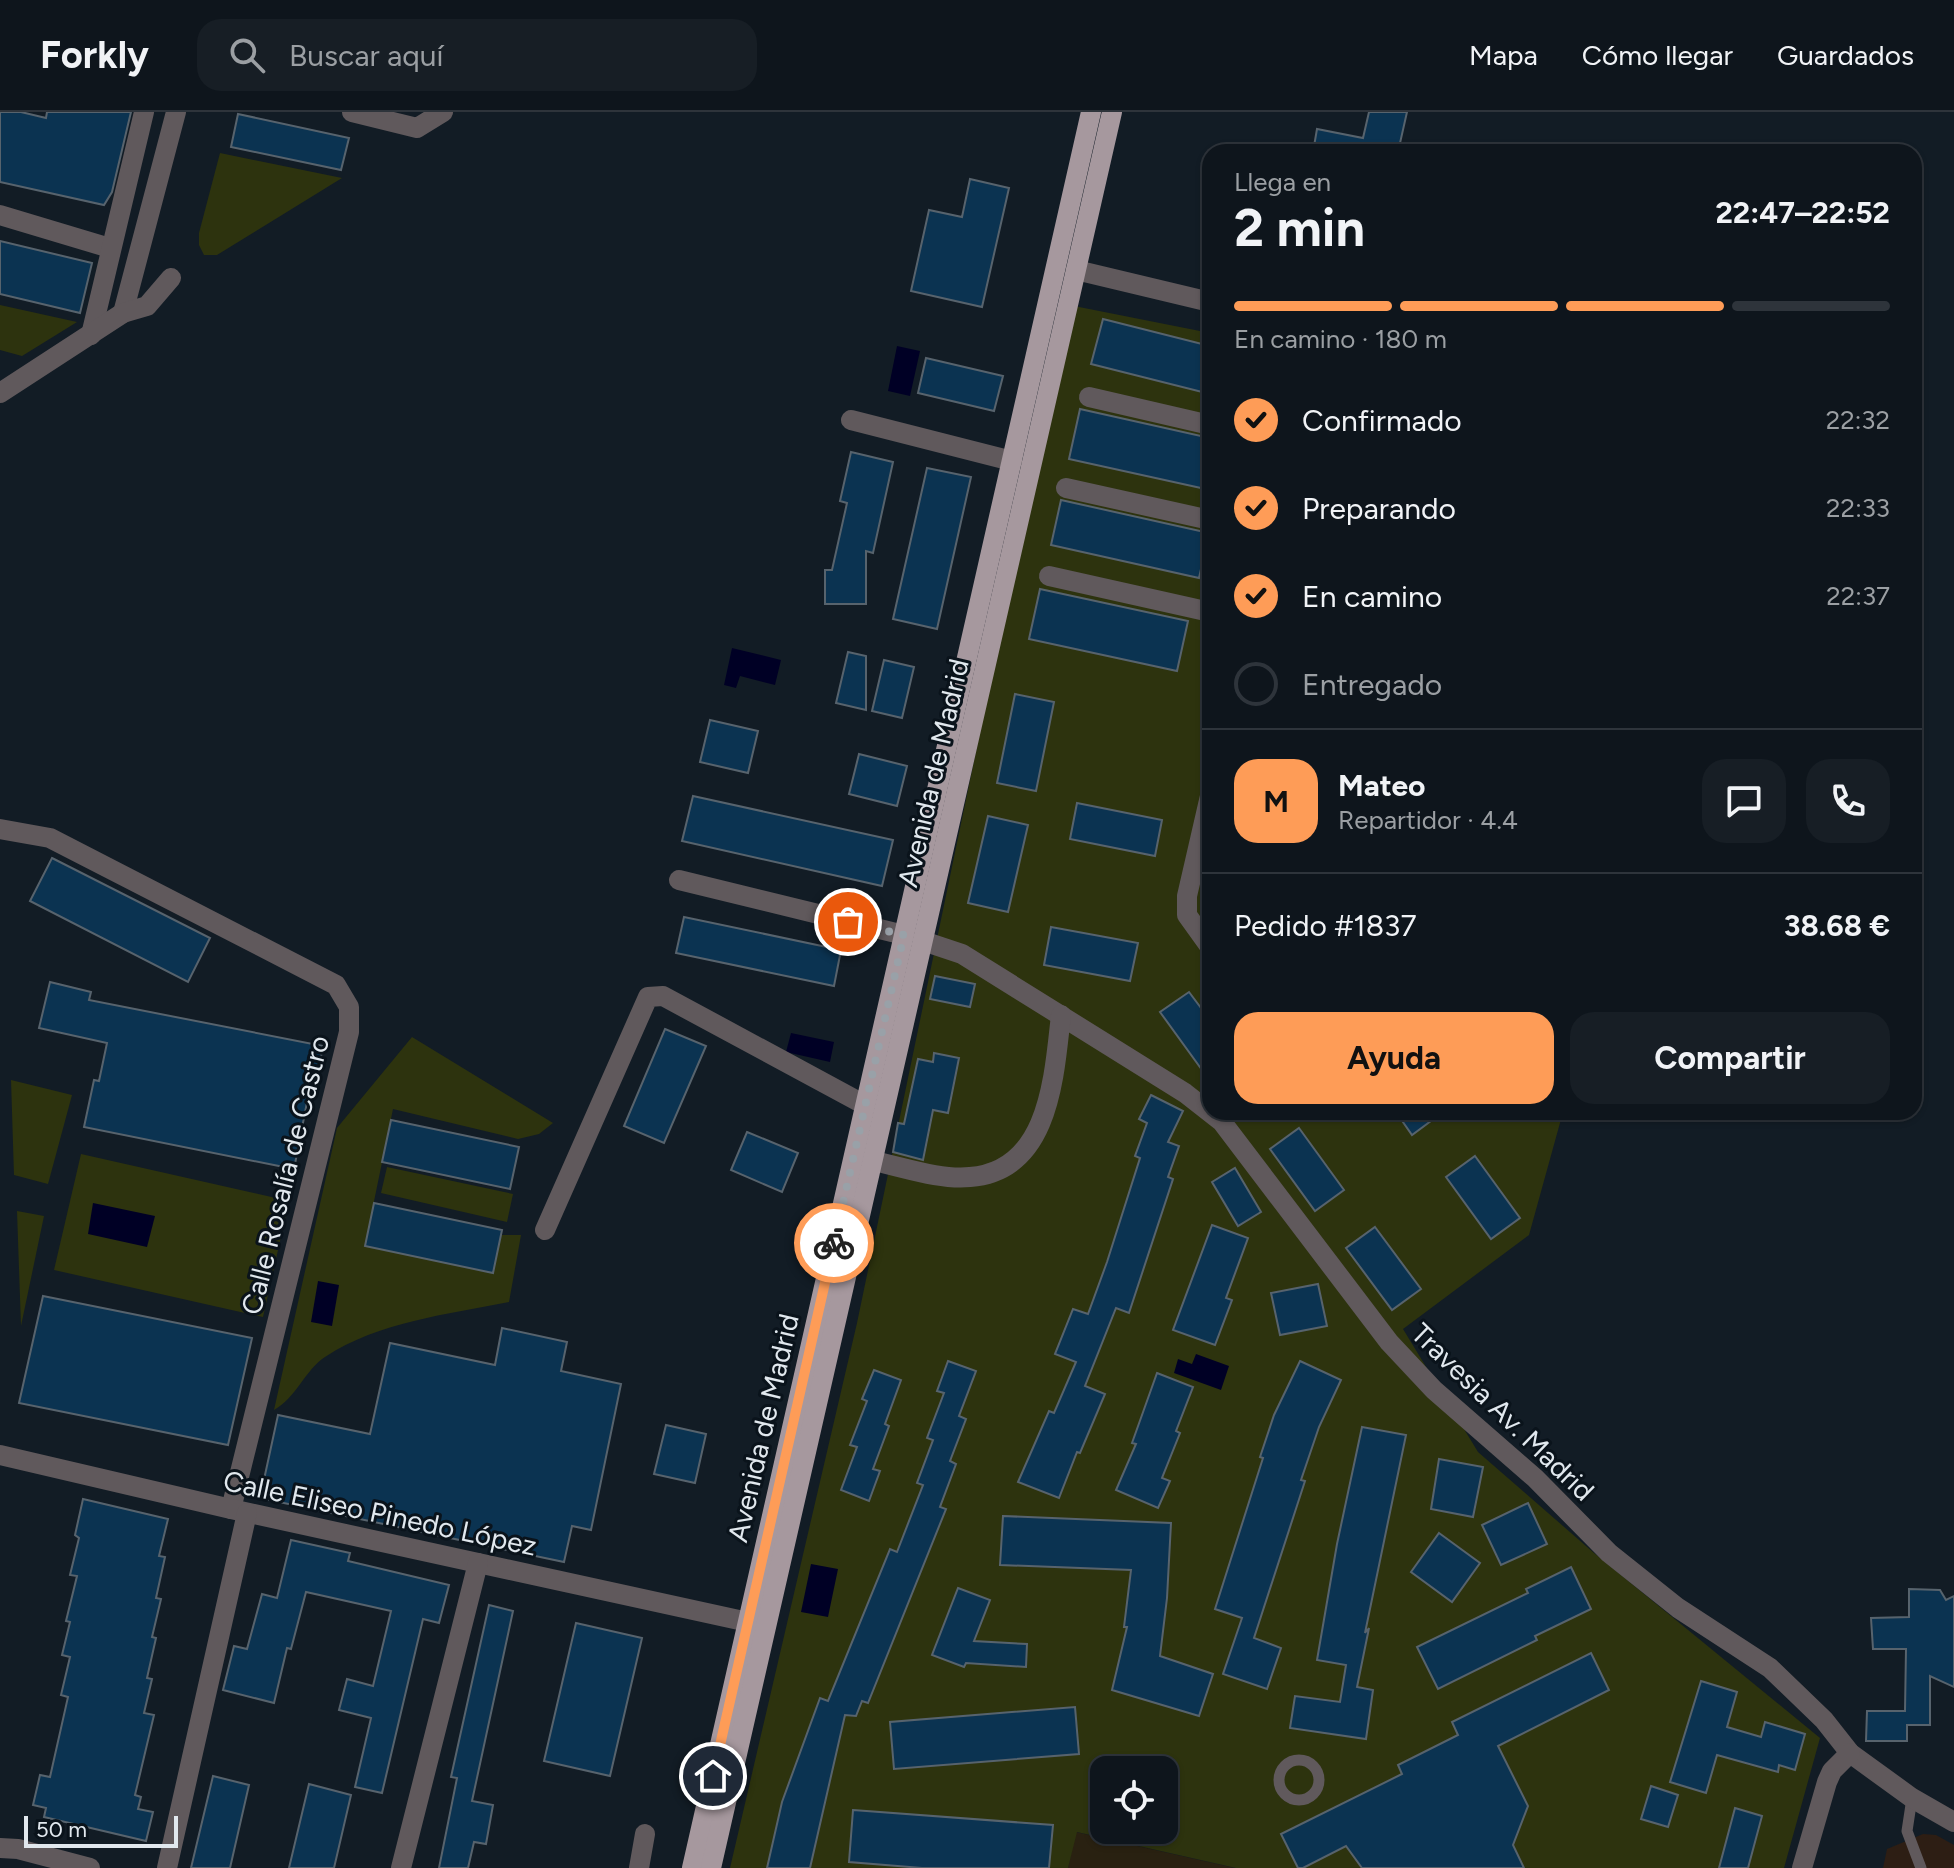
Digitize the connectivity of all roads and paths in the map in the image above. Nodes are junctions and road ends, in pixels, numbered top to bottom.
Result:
1 (144, 112) edge
2 (176, 112) edge
3 (352, 112) edge
4 (443, 112) edge
5 (1091, 112) edge
6 (1112, 112) edge
7 (0, 215) edge
8 (110, 248) junction
9 (1076, 270) junction
10 (171, 278) dead end
11 (1202, 300) edge
12 (123, 313) junction
13 (91, 335) junction
14 (0, 393) edge
15 (1089, 397) dead end
16 (851, 420) dead end
17 (1202, 423) edge
18 (1012, 461) junction
19 (1066, 488) dead end
20 (1202, 518) edge
21 (1049, 576) dead end
22 (1202, 610) edge
23 (0, 829) edge
24 (1202, 831) edge
25 (679, 880) dead end
26 (1202, 936) edge
27 (914, 938) junction
28 (1061, 1015) junction
29 (1202, 1102) edge
30 (865, 1105) junction
31 (1231, 1120) edge
32 (873, 1161) junction
33 (545, 1230) dead end
34 (0, 1455) edge
35 (239, 1511) junction
36 (478, 1563) junction
37 (748, 1622) junction
38 (1850, 1753) junction
39 (1912, 1798) junction
40 (1954, 1822) edge
41 (0, 1848) edge
42 (90, 1868) edge
43 (167, 1868) edge
44 (401, 1868) edge
45 (639, 1868) edge
46 (649, 1868) edge
47 (692, 1868) edge
48 (711, 1868) edge
49 (1802, 1868) edge
50 (1921, 1868) edge

1 - 8 street
2 - 12 street
3 - 4 street
5 - 18 main road, Avenida de Madrid
6 - 9 main road, Avenida de Madrid
7 - 8 street
8 - 13 street
9 - 11 street
9 - 27 main road, Avenida de Madrid
10 - 12 street
12 - 13 street
13 - 14 street
15 - 17 street
16 - 18 street
18 - 27 main road, Avenida de Madrid
19 - 20 street
21 - 22 street
23 - 35 street, Calle Rosalía de Castro
24 - 26 street
25 - 27 street, Travesia Av. Madrid
27 - 28 street, Travesia Av. Madrid
27 - 30 main road, Avenida de Madrid
27 - 32 main road, Avenida de Madrid
28 - 29 street, Travesia Av. Madrid
28 - 32 street
30 - 33 street
30 - 37 main road, Avenida de Madrid
31 - 38 street, Travesia Av. Madrid
32 - 48 main road, Avenida de Madrid
34 - 35 street, Calle Eliseo Pinedo López
35 - 36 street, Calle Eliseo Pinedo López
35 - 43 street, Calle Rosalía de Castro
36 - 37 street, Calle Eliseo Pinedo López
36 - 44 street
37 - 47 main road, Avenida de Madrid
38 - 39 street, Travesia Av. Madrid
38 - 49 street
39 - 40 street, Travesia Av. Madrid
39 - 50 lane
41 - 42 street
45 - 46 street

